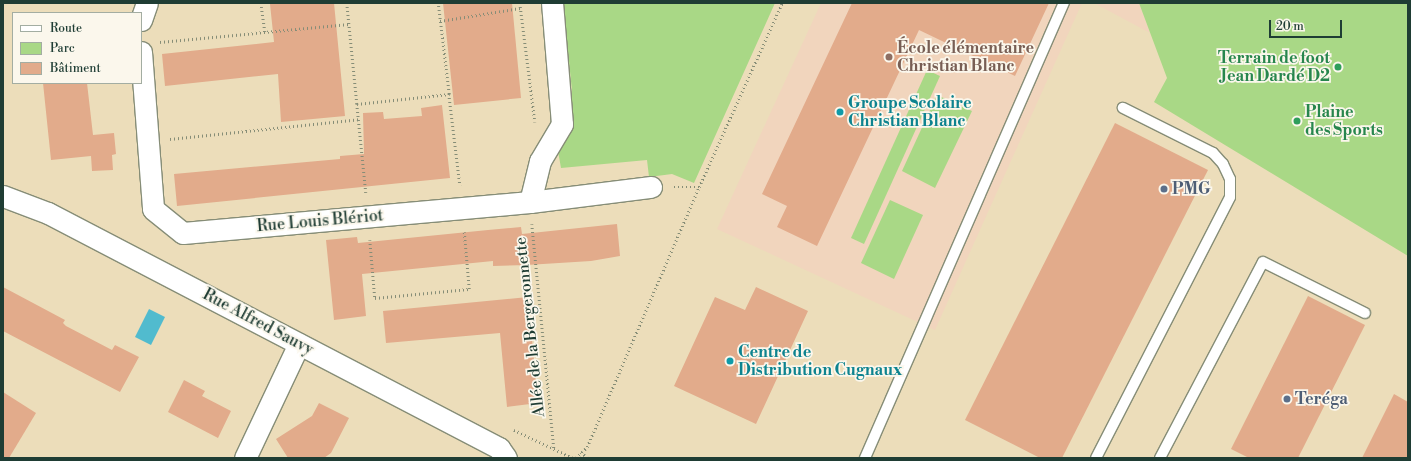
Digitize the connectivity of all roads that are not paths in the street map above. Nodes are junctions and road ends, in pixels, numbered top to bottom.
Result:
1 (147, 3) edge
2 (552, 3) edge
3 (1064, 3) edge
4 (142, 17) edge
5 (147, 47) edge
6 (1123, 108) dead end
7 (651, 187) dead end
8 (3, 196) edge
9 (530, 202) junction
10 (1365, 313) dead end
11 (299, 344) junction
12 (245, 458) edge
13 (506, 458) edge
14 (865, 458) edge
15 (1096, 458) edge
16 (1160, 458) edge

1 - 4 street
2 - 9 street
3 - 14 lane
5 - 9 street, Rue Louis Blériot
6 - 15 lane
7 - 9 street, Rue Louis Blériot
8 - 11 street, Rue Alfred Sauvy
10 - 16 lane
11 - 12 street
11 - 13 street, Rue Alfred Sauvy

